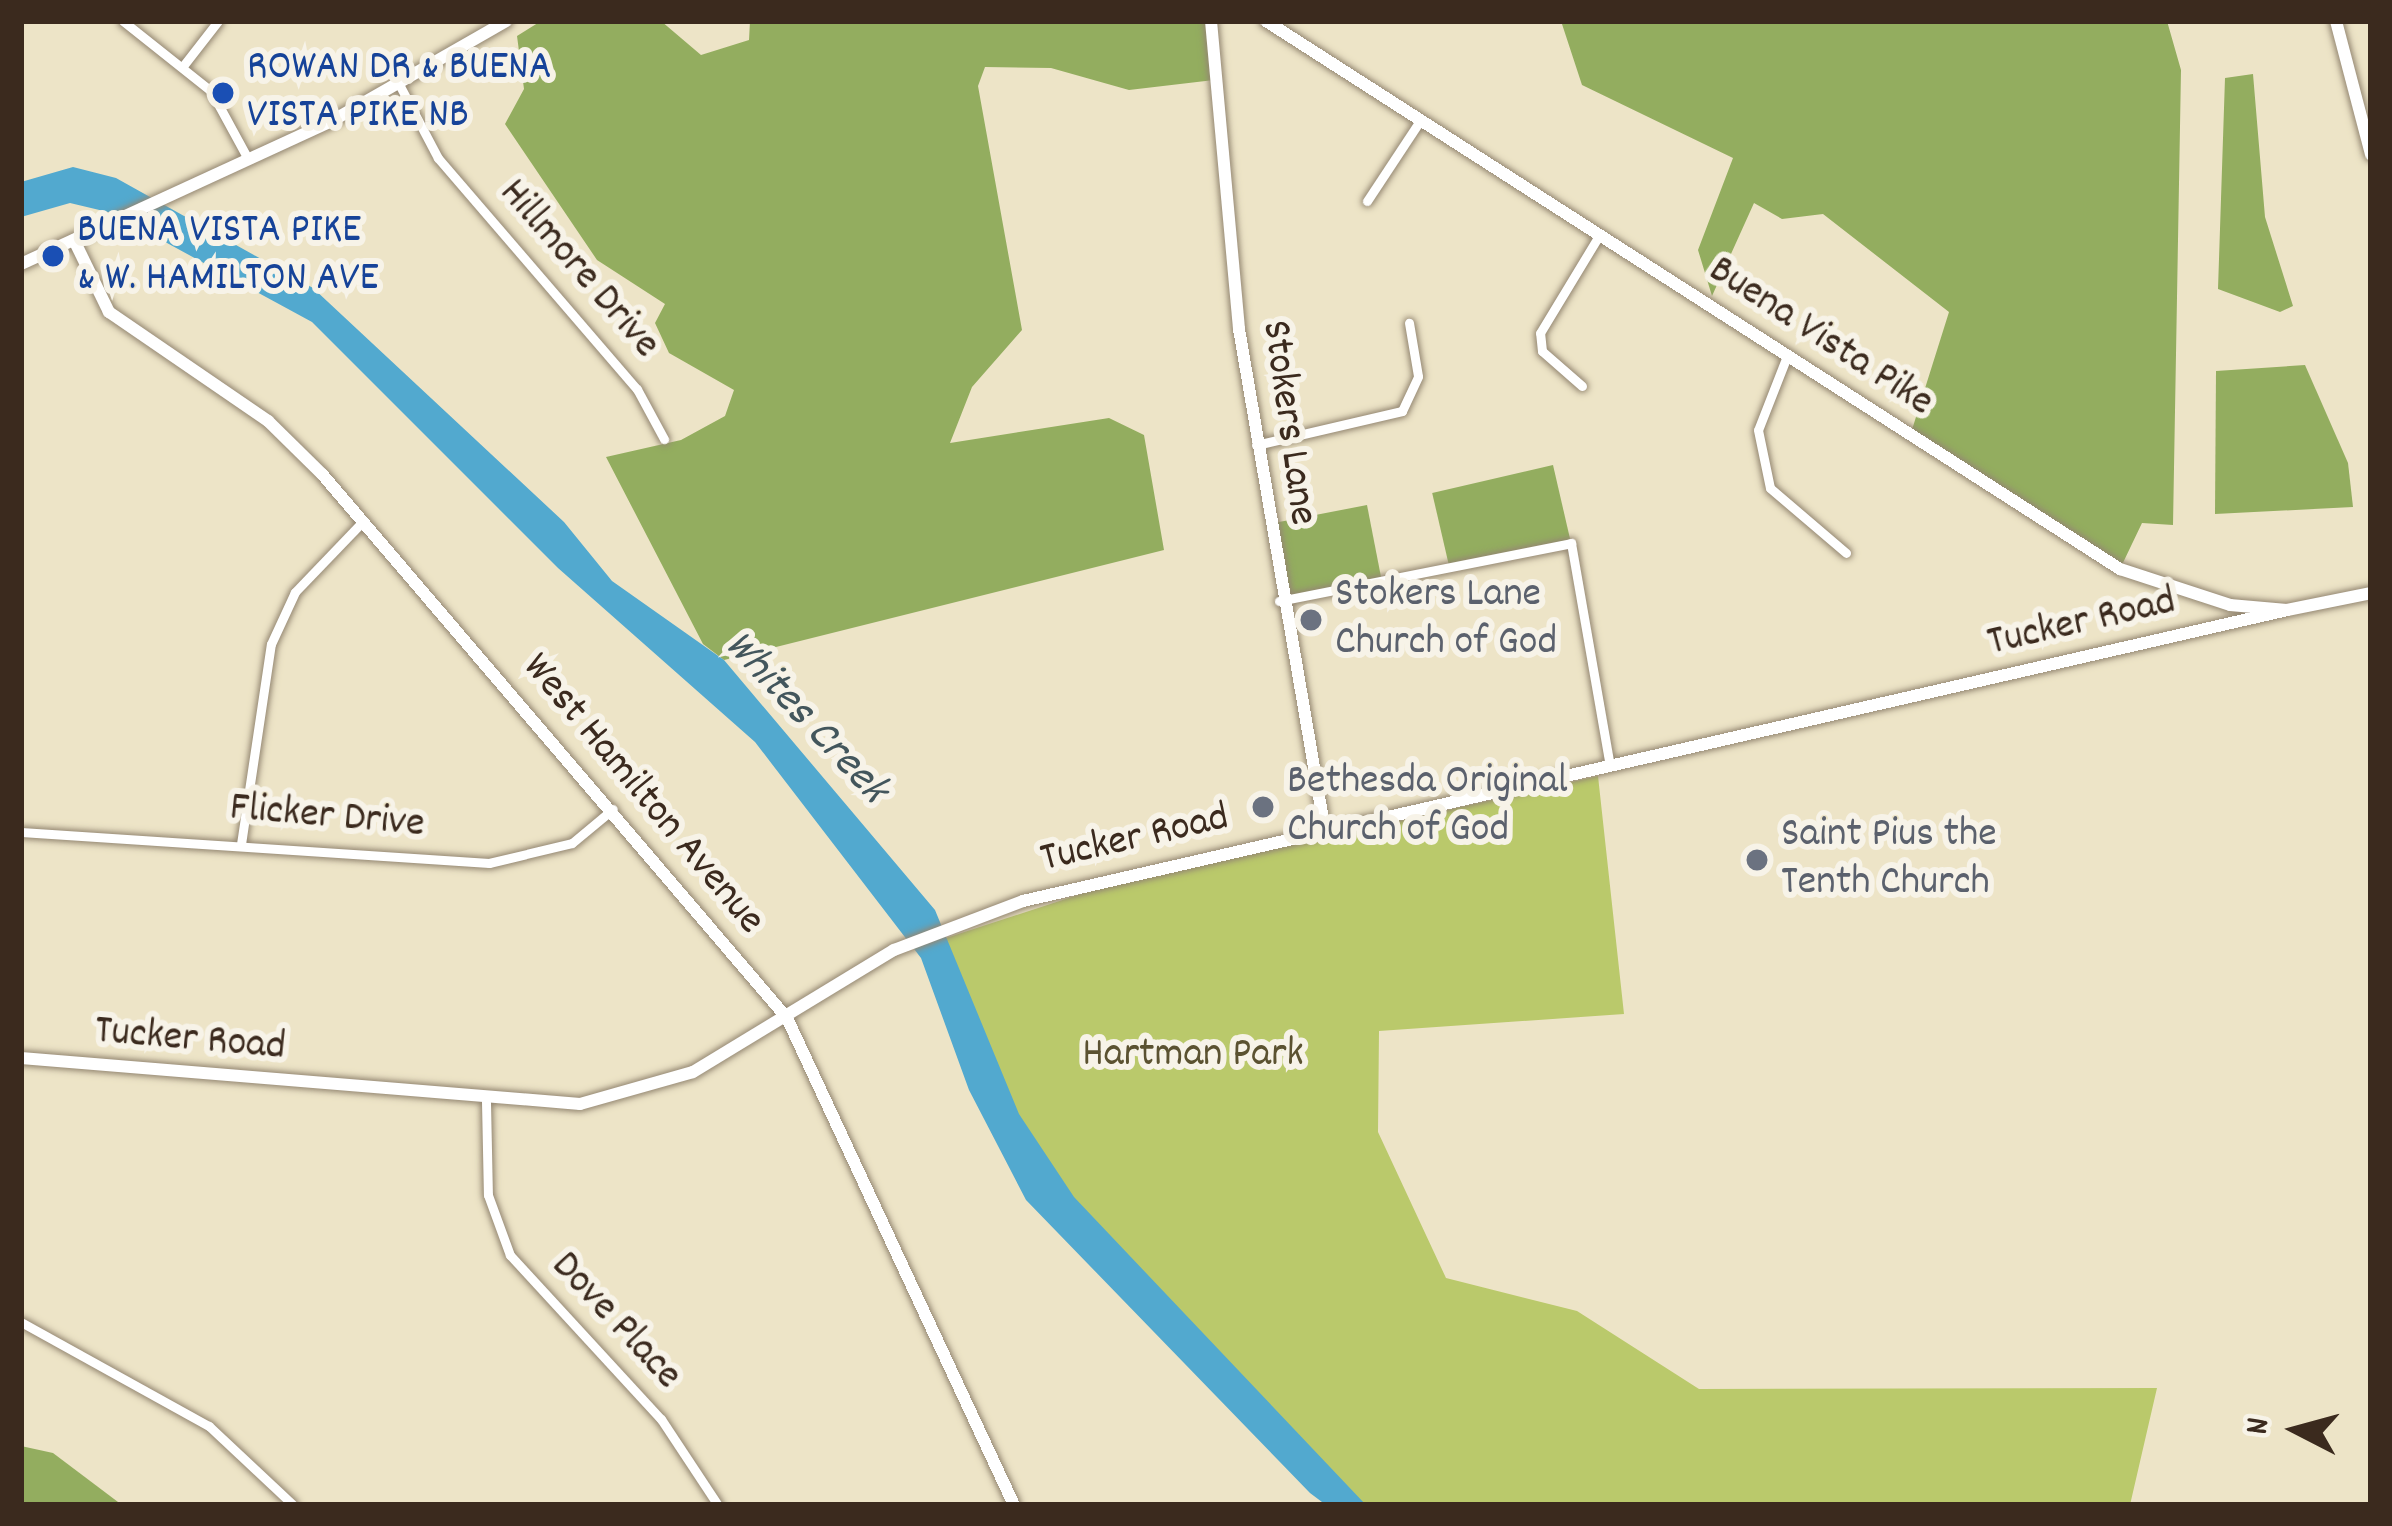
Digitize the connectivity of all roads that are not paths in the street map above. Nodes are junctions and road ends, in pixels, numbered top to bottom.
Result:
1 (123, 21) edge
2 (218, 21) edge
3 (506, 21) edge
4 (1210, 21) edge
5 (1266, 21) edge
6 (2336, 21) edge
7 (183, 66) junction
8 (400, 86) junction
9 (1421, 119) junction
10 (2371, 154) edge
11 (248, 159) junction
12 (1367, 201) dead end
13 (1600, 234) junction
14 (81, 237) junction
15 (21, 264) edge
16 (1409, 323) dead end
17 (1787, 356) junction
18 (1582, 386) dead end
19 (664, 440) dead end
20 (1256, 445) junction
21 (363, 521) junction
22 (1846, 554) dead end
23 (2371, 592) edge
24 (1279, 602) junction
25 (2287, 610) junction
26 (1610, 766) junction
27 (613, 809) junction
28 (1325, 831) junction
29 (21, 832) edge
30 (241, 844) junction
31 (787, 1018) junction
32 (21, 1058) edge
33 (486, 1102) junction
34 (21, 1322) edge
35 (292, 1505) edge
36 (718, 1505) edge
37 (1014, 1505) edge

1 - 7 street
2 - 7 street
3 - 8 street
4 - 20 street, Stokers Lane
5 - 9 street, Buena Vista Pike
6 - 10 street
7 - 11 street
8 - 11 street
8 - 19 street, Hillmore Drive
9 - 12 street
9 - 13 street, Buena Vista Pike
11 - 14 street
13 - 17 street, Buena Vista Pike
13 - 18 street
14 - 15 street
14 - 21 street, West Hamilton Avenue
16 - 20 street
17 - 22 street
17 - 25 street, Buena Vista Pike
20 - 24 street, Stokers Lane
21 - 27 street, West Hamilton Avenue
21 - 30 street
23 - 25 street, Buena Vista Pike
24 - 26 street
24 - 28 street, Stokers Lane
25 - 26 street, Tucker Road
26 - 28 street, Tucker Road
27 - 30 street, Flicker Drive
27 - 31 street, West Hamilton Avenue
28 - 31 street, Tucker Road
29 - 30 street, Flicker Drive
31 - 33 street, Tucker Road
31 - 37 street, West Hamilton Avenue
32 - 33 street, Tucker Road
33 - 36 street, Dove Place
34 - 35 street

